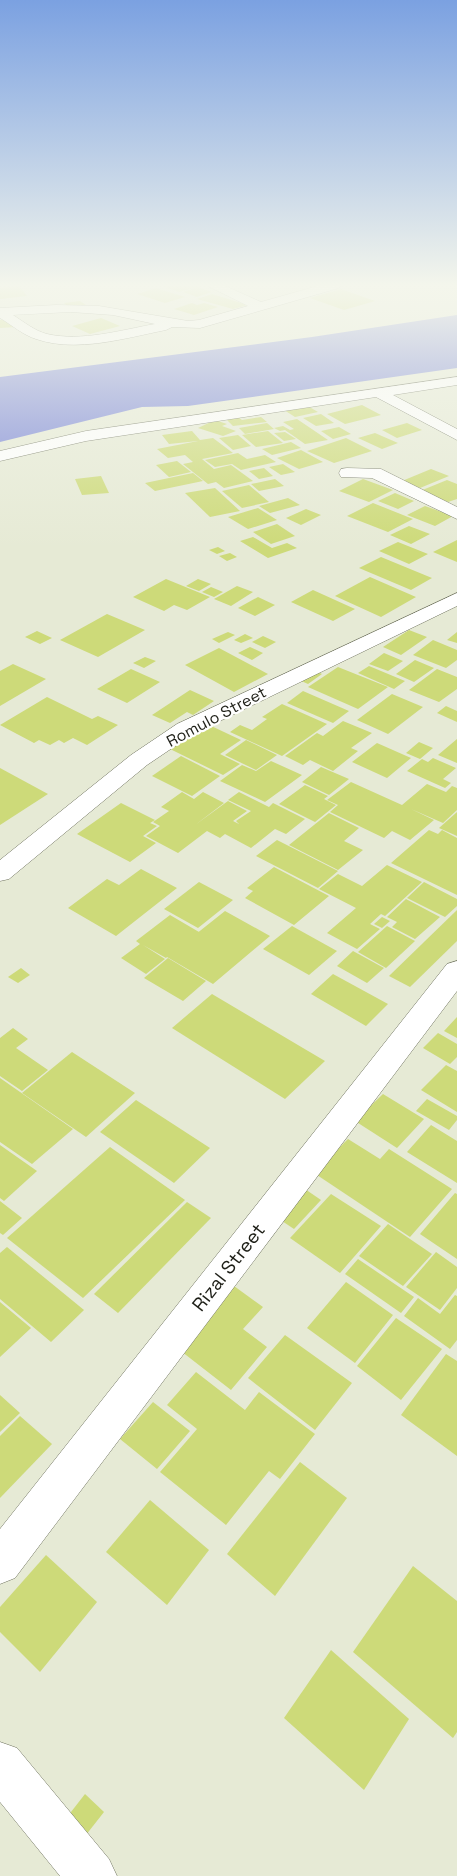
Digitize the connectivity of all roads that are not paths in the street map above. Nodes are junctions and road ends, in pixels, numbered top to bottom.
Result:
1 (457, 382) edge
2 (377, 392) junction
3 (457, 435) edge
4 (0, 456) edge
5 (348, 473) dead end
6 (457, 514) edge
7 (457, 599) edge
8 (0, 874) edge
9 (457, 971) edge
10 (0, 1563) edge
11 (0, 1764) edge
12 (92, 1876) edge

1 - 2 street
2 - 3 street
2 - 4 street
5 - 6 street
7 - 8 street, Romulo Street
9 - 10 street, Rizal Street
11 - 12 street

